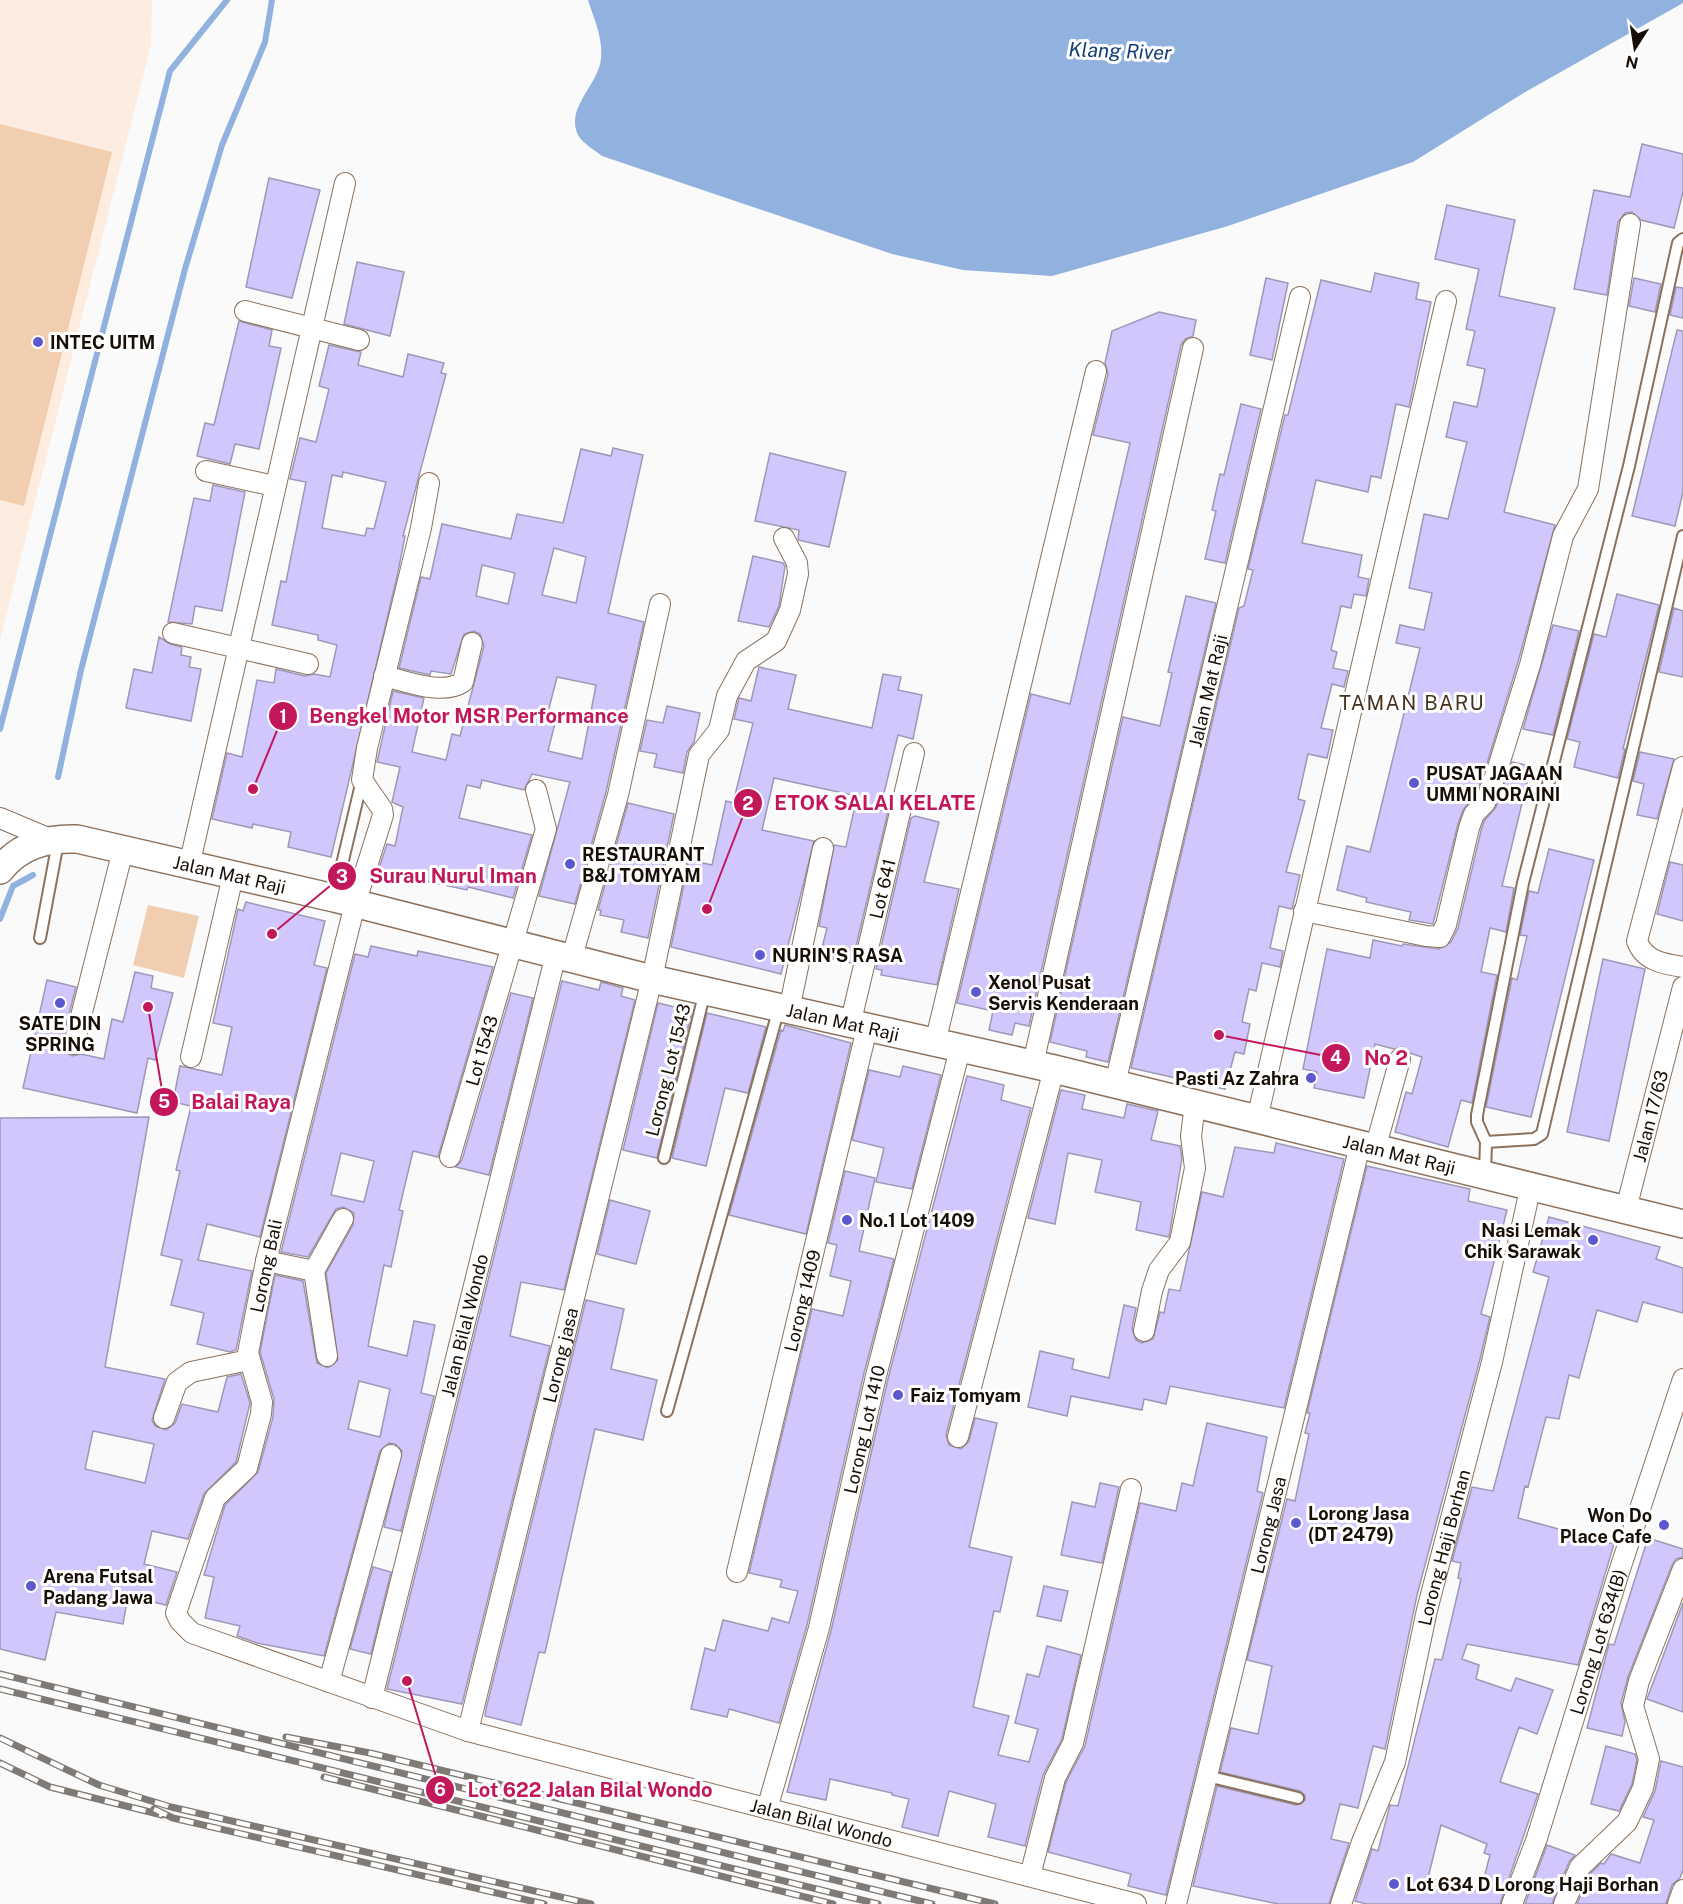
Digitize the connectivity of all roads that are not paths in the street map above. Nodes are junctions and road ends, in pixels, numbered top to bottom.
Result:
1 (345, 183) dead end
2 (1630, 224) dead end
3 (1683, 239) edge
4 (1300, 297) dead end
5 (1446, 301) dead end
6 (245, 311) dead end
7 (311, 328) junction
8 (359, 340) dead end
9 (1193, 348) dead end
10 (1096, 371) dead end
11 (206, 471) dead end
12 (429, 483) dead end
13 (274, 486) junction
14 (1683, 536) edge
15 (784, 538) dead end
16 (660, 604) dead end
17 (173, 633) dead end
18 (472, 643) dead end
19 (238, 648) junction
20 (308, 664) dead end
21 (384, 676) junction
22 (914, 753) dead end
23 (1683, 767) edge
24 (362, 780) junction
25 (536, 790) dead end
26 (0, 818) edge
27 (54, 839) junction
28 (823, 848) dead end
29 (123, 850) junction
30 (189, 866) junction
31 (0, 870) edge
32 (233, 876) junction
33 (345, 901) junction
34 (1304, 911) junction
35 (40, 938) dead end
36 (514, 944) junction
37 (564, 956) junction
38 (1683, 967) edge
39 (652, 979) junction
40 (1683, 987) edge
41 (705, 990) junction
42 (784, 1009) junction
43 (858, 1027) junction
44 (74, 1044) dead end
45 (947, 1046) junction
46 (191, 1057) dead end
47 (1400, 1059) dead end
48 (1043, 1066) junction
49 (1115, 1084) junction
50 (1195, 1104) junction
51 (1257, 1119) junction
52 (1486, 1142) junction
53 (1368, 1147) junction
54 (450, 1157) dead end
55 (664, 1158) dead end
56 (1485, 1175) junction
57 (1531, 1185) junction
58 (1626, 1209) junction
59 (343, 1220) dead end
60 (1683, 1224) edge
61 (266, 1261) junction
62 (314, 1271) junction
63 (1144, 1331) dead end
64 (327, 1356) dead end
65 (249, 1360) junction
66 (1683, 1378) edge
67 (667, 1411) dead end
68 (164, 1418) dead end
69 (958, 1437) dead end
70 (391, 1455) dead end
71 (1131, 1489) dead end
72 (1683, 1569) edge
73 (737, 1572) dead end
74 (176, 1613) joint
75 (330, 1682) junction
76 (372, 1698) junction
77 (468, 1731) junction
78 (1207, 1776) junction
79 (1298, 1798) dead end
80 (767, 1809) junction
81 (1030, 1876) junction
82 (1683, 1890) edge
83 (1136, 1904) edge
84 (1176, 1904) edge
85 (1341, 1904) edge
86 (1512, 1904) edge
87 (1564, 1904) edge
88 (1678, 1904) edge

1 - 7 street
2 - 34 street
3 - 52 lane
4 - 49 street, Jalan Mat Raji
5 - 34 street
6 - 7 street
7 - 8 street
7 - 13 street
9 - 48 street
10 - 45 street, Lorong Lot 1410
11 - 13 street
12 - 21 street
13 - 19 street
14 - 52 lane
15 - 39 street, Lorong jasa
16 - 37 street
17 - 19 street
18 - 21 street
19 - 20 street
19 - 30 street
21 - 24 street
22 - 43 street, Lot 641
23 - 38 street
24 - 33 lane
24 - 33 street, Lorong Bali
25 - 36 street, Lot 1543
26 - 27 street
27 - 29 street, Jalan Mat Raji
27 - 31 street, Jalan Mat Raji
27 - 35 lane
28 - 42 street
29 - 30 street, Jalan Mat Raji
29 - 44 street
30 - 32 street, Jalan Mat Raji
32 - 33 street, Jalan Mat Raji
32 - 46 street
33 - 36 street, Jalan Mat Raji
33 - 61 street, Lorong Bali
34 - 51 street
36 - 37 street, Jalan Mat Raji
36 - 54 street, Lot 1543
37 - 39 street, Jalan Mat Raji
37 - 76 street, Jalan Bilal Wondo
39 - 41 street, Jalan Mat Raji
39 - 77 street, Lorong jasa
40 - 58 street, Jalan 17/63
41 - 42 street, Jalan Mat Raji
41 - 55 lane, Lorong Lot 1543
42 - 43 street, Jalan Mat Raji
42 - 67 lane
43 - 45 street, Jalan Mat Raji
43 - 73 street, Lorong 1409
45 - 48 street, Jalan Mat Raji
45 - 80 street, Lorong Lot 1410
47 - 53 street, Lorong Jasa
48 - 49 street, Jalan Mat Raji
48 - 69 street
49 - 50 street, Jalan Mat Raji
50 - 51 street, Jalan Mat Raji
50 - 63 street
51 - 53 street, Jalan Mat Raji
52 - 56 lane
53 - 56 street, Jalan Mat Raji
53 - 78 street, Lorong Jasa
56 - 57 street, Jalan Mat Raji
57 - 58 street, Jalan Mat Raji
57 - 85 street, Lorong Haji Borhan
58 - 60 street, Jalan Mat Raji
59 - 62 street
61 - 62 street
61 - 65 street, Lorong Bali
62 - 64 street
65 - 68 street
65 - 74 street, Lorong Bali
66 - 86 street, Lorong Lot 634(B)
70 - 75 street
71 - 81 street
72 - 87 street
74 - 75 street, Jalan Bilal Wondo
75 - 76 street, Jalan Bilal Wondo
76 - 77 street, Jalan Bilal Wondo
77 - 80 street, Jalan Bilal Wondo
78 - 79 lane
78 - 84 street, Lorong Jasa
80 - 81 street, Jalan Bilal Wondo
81 - 83 street, Jalan Bilal Wondo
82 - 88 street

